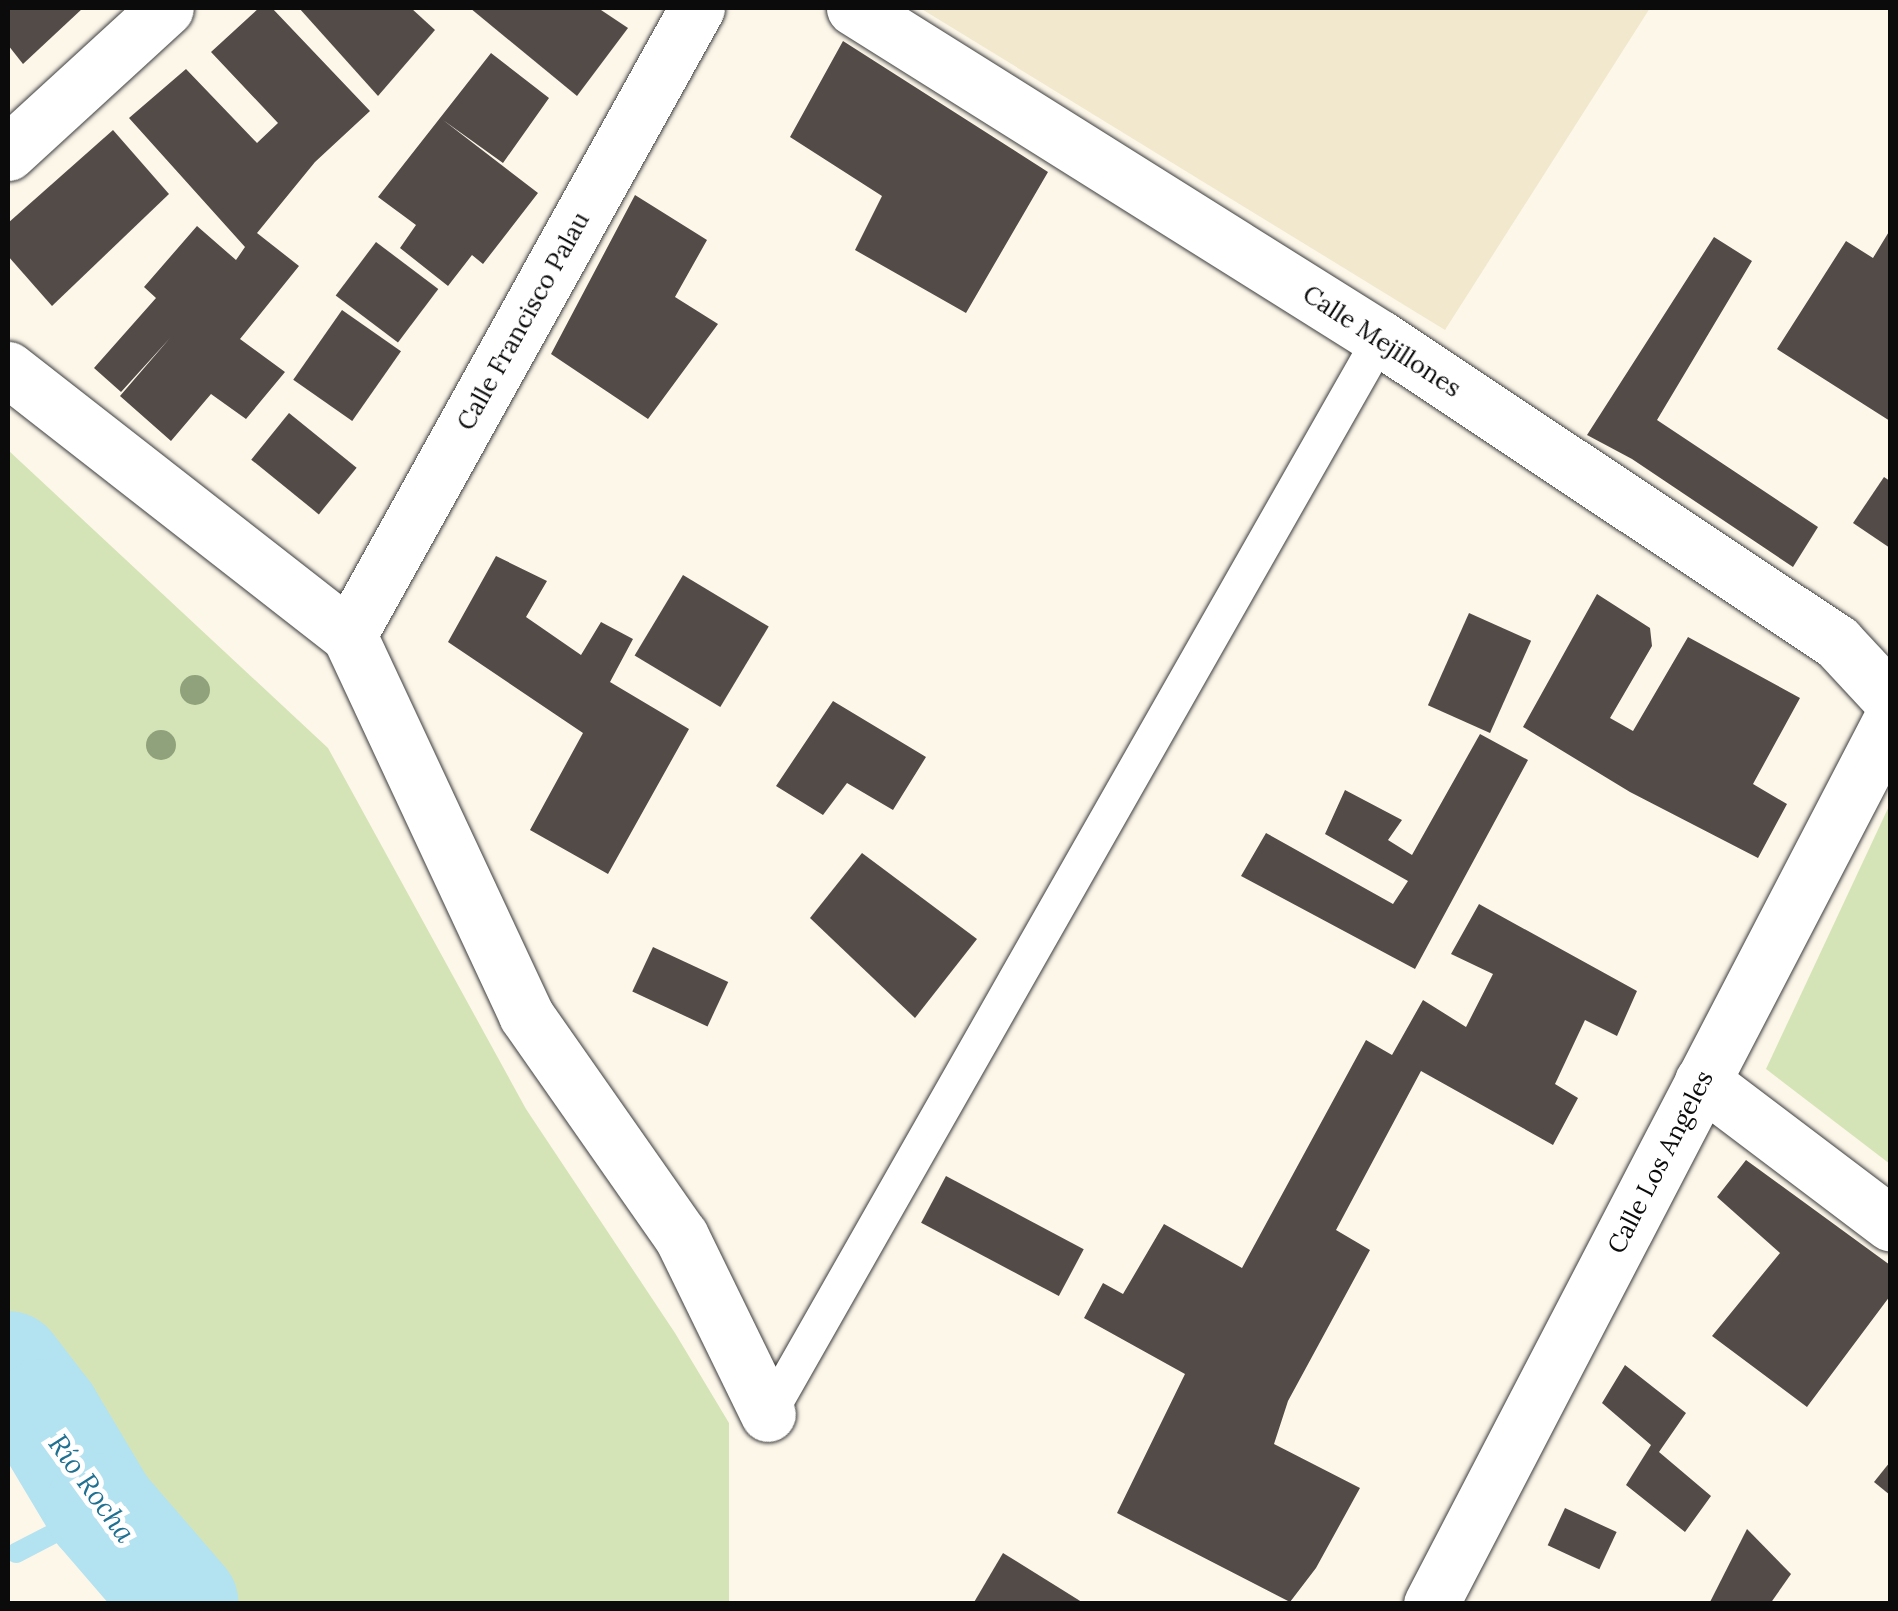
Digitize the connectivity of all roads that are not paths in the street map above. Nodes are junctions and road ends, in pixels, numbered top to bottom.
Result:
1 (166, 8) edge
2 (697, 8) edge
3 (854, 8) edge
4 (8, 153) edge
5 (1380, 338) junction
6 (8, 369) edge
7 (349, 635) junction
8 (1890, 699) edge
9 (1890, 721) edge
10 (1702, 1081) junction
11 (1890, 1223) edge
12 (768, 1414) joint
13 (1431, 1604) edge

1 - 4 street
2 - 7 street, Calle Francisco Palau
3 - 5 street, Calle Mejillones
5 - 8 street, Calle Mejillones
5 - 12 lane
6 - 7 street
7 - 12 street
9 - 10 street, Calle Los Angeles
10 - 11 street
10 - 13 street, Calle Los Angeles

